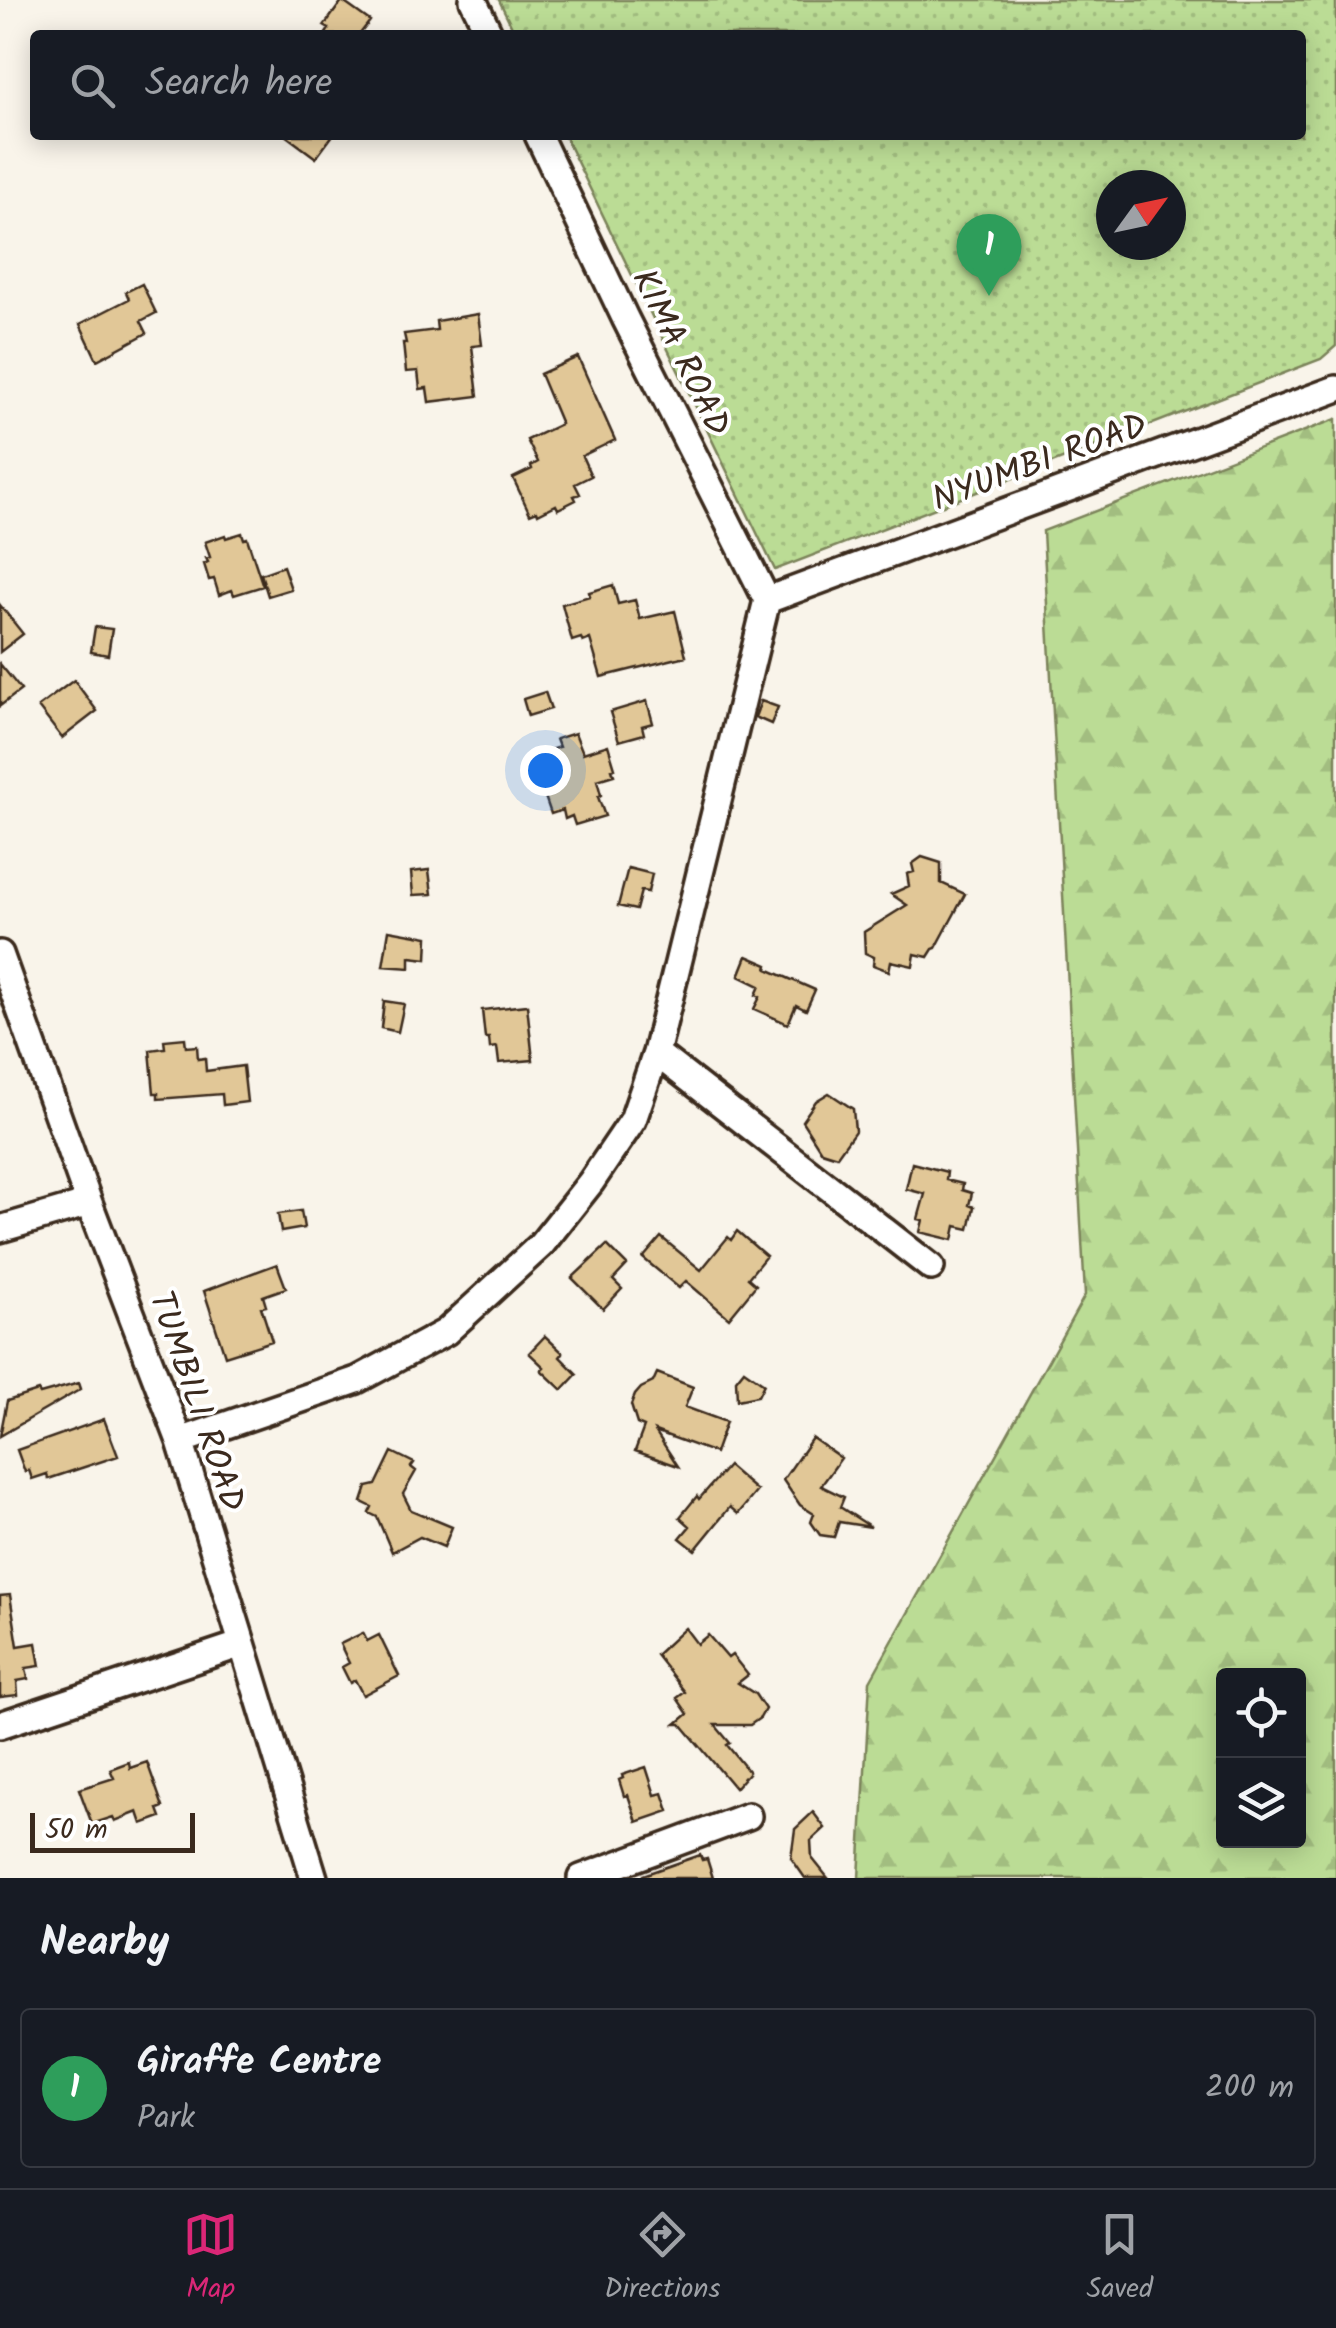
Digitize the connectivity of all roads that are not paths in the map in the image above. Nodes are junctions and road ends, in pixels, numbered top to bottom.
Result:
1 (473, 0) edge
2 (488, 30) edge
3 (540, 140) edge
4 (1336, 389) edge
5 (767, 600) junction
6 (0, 954) edge
7 (656, 1053) junction
8 (89, 1203) junction
9 (0, 1229) edge
10 (931, 1268) dead end
11 (180, 1441) junction
12 (242, 1644) junction
13 (0, 1725) edge
14 (748, 1816) dead end
15 (314, 1878) edge
16 (581, 1878) edge

1 - 2 street
3 - 5 street, KIMA ROAD
4 - 5 street, NYUMBI ROAD
5 - 7 street
6 - 8 street, TUMBILI ROAD
7 - 10 street
7 - 11 street
8 - 9 street
8 - 11 street, TUMBILI ROAD
11 - 12 street, TUMBILI ROAD
12 - 13 street
12 - 15 street, TUMBILI ROAD
14 - 16 street

